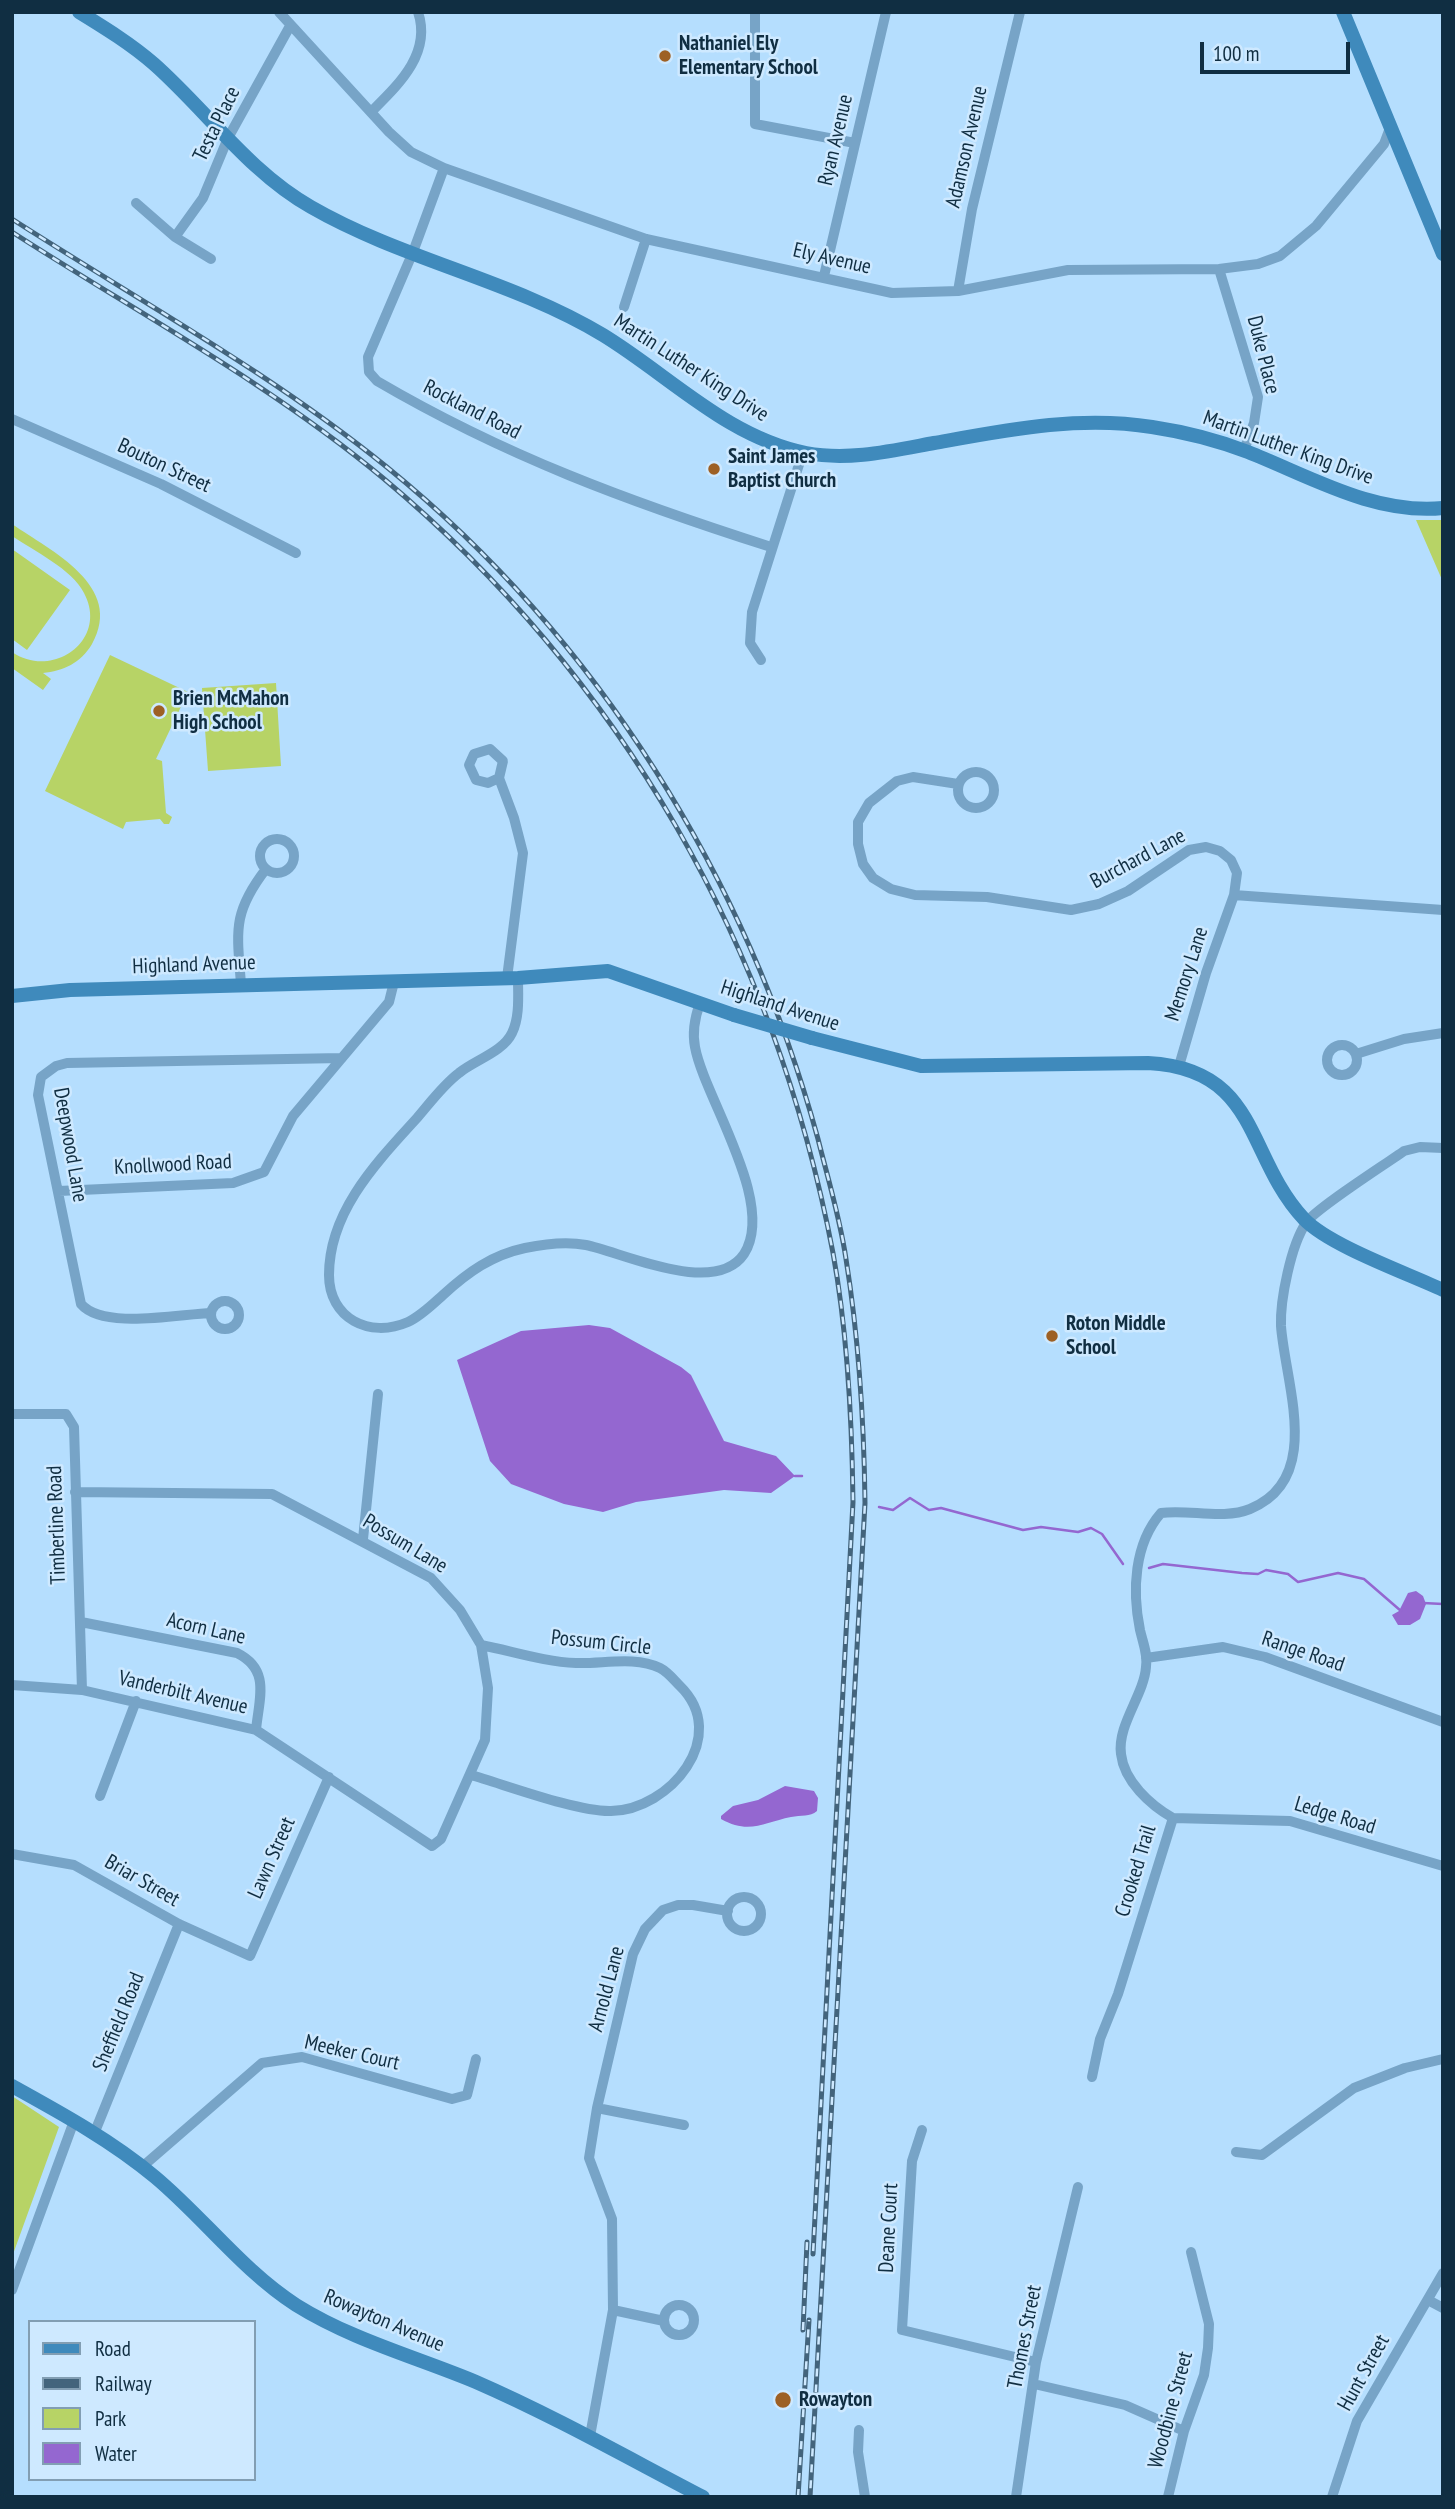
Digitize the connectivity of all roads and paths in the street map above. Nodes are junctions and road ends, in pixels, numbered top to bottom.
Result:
1 (79, 12) edge
2 (279, 12) edge
3 (418, 12) edge
4 (755, 12) edge
5 (886, 12) edge
6 (1020, 12) edge
7 (1343, 12) edge
8 (290, 26) junction
9 (371, 112) junction
10 (1391, 128) junction
11 (228, 138) junction
12 (855, 143) junction
13 (444, 168) junction
14 (136, 203) dead end
15 (176, 237) junction
16 (646, 239) junction
17 (413, 252) junction
18 (1443, 254) edge
19 (211, 259) dead end
20 (1219, 269) junction
21 (824, 276) junction
22 (958, 291) junction
23 (624, 307) dead end
24 (12, 419) edge
25 (1244, 450) junction
26 (803, 452) junction
27 (1443, 508) edge
28 (771, 547) junction
29 (296, 553) dead end
30 (761, 660) dead end
31 (499, 778) dead end
32 (958, 784) dead end
33 (266, 869) dead end
34 (1234, 895) junction
35 (1443, 910) edge
36 (513, 978) junction
37 (394, 982) junction
38 (241, 984) junction
39 (12, 996) edge
40 (700, 1003) junction
41 (1443, 1033) edge
42 (1356, 1054) dead end
43 (342, 1058) junction
44 (1179, 1066) junction
45 (1443, 1148) edge
46 (59, 1191) junction
47 (1306, 1222) junction
48 (1443, 1290) edge
49 (211, 1313) dead end
50 (378, 1394) dead end
51 (12, 1414) edge
52 (75, 1492) junction
53 (363, 1539) junction
54 (81, 1622) junction
55 (481, 1645) junction
56 (1146, 1658) junction
57 (12, 1685) edge
58 (82, 1690) junction
59 (136, 1701) junction
60 (1443, 1723) edge
61 (256, 1730) junction
62 (471, 1775) junction
63 (329, 1777) junction
64 (100, 1796) dead end
65 (1173, 1818) junction
66 (436, 1845) joint
67 (12, 1854) edge
68 (1443, 1866) edge
69 (728, 1911) dead end
70 (179, 1924) junction
71 (250, 1956) joint
72 (476, 2059) dead end
73 (1443, 2059) edge
74 (1093, 2077) dead end
75 (12, 2085) edge
76 (597, 2108) junction
77 (74, 2121) junction
78 (684, 2124) dead end
79 (922, 2130) dead end
80 (94, 2134) junction
81 (1236, 2152) dead end
82 (142, 2167) junction
83 (1078, 2187) dead end
84 (1191, 2252) dead end
85 (1443, 2273) edge
86 (12, 2290) edge
87 (1428, 2300) junction
88 (1443, 2308) edge
89 (613, 2310) junction
90 (664, 2321) dead end
91 (1037, 2362) junction
92 (1034, 2384) junction
93 (859, 2430) dead end
94 (1184, 2431) junction
95 (590, 2436) junction
96 (703, 2497) edge
97 (864, 2497) edge
98 (1016, 2497) edge
99 (1168, 2497) edge
100 (1332, 2497) edge

1 - 11 street, Martin Luther King Drive
2 - 8 street, Ely Avenue
3 - 9 street
4 - 12 street
5 - 12 street, Ryan Avenue
6 - 22 street, Adamson Avenue
7 - 10 street
8 - 9 street, Ely Avenue
8 - 11 street, Testa Place
9 - 13 street, Ely Avenue
10 - 18 street
10 - 20 street, Ely Avenue
11 - 15 street, Testa Place
11 - 17 street, Martin Luther King Drive
12 - 21 street, Ryan Avenue
13 - 16 street, Ely Avenue
13 - 17 street, Rockland Road
14 - 15 street
15 - 19 street
16 - 21 street, Ely Avenue
16 - 23 street
17 - 26 street, Martin Luther King Drive
17 - 28 street, Rockland Road
20 - 22 street, Ely Avenue
20 - 25 street, Duke Place
21 - 22 street, Ely Avenue
24 - 29 street, Bouton Street
25 - 26 street, Martin Luther King Drive
25 - 27 street, Martin Luther King Drive
26 - 28 street
28 - 30 street
31 - 36 street
32 - 34 street, Burchard Lane
33 - 38 street
34 - 35 street
34 - 44 street, Memory Lane
36 - 37 street, Highland Avenue
36 - 40 street, Highland Avenue
36 - 40 street
37 - 38 street, Highland Avenue
37 - 43 street, Knollwood Road
38 - 39 street, Highland Avenue
40 - 44 street, Highland Avenue, bridge
41 - 42 street
43 - 46 street, Knollwood Road
43 - 46 street, Deepwood Lane
44 - 47 street, Highland Avenue
45 - 47 street
46 - 49 street, Deepwood Lane
47 - 48 street, Highland Avenue
47 - 56 street, Crooked Trail
50 - 53 street
51 - 52 street, Timberline Road
52 - 53 street, Possum Lane
52 - 54 street, Timberline Road
53 - 55 street, Possum Lane
54 - 58 street, Timberline Road
54 - 61 street, Acorn Lane
55 - 62 street, Possum Lane
55 - 62 street, Possum Circle
56 - 60 street, Range Road
56 - 65 street, Crooked Trail
57 - 58 street, Vanderbilt Avenue
58 - 59 street, Vanderbilt Avenue
59 - 61 street, Vanderbilt Avenue
59 - 64 street
61 - 63 street, Vanderbilt Avenue
62 - 66 street, Possum Lane
63 - 66 street, Vanderbilt Avenue
63 - 71 street, Lawn Street
65 - 68 street, Ledge Road
65 - 74 street, Crooked Trail
67 - 70 street, Briar Street
69 - 76 street, Arnold Lane
70 - 71 street, Briar Street
70 - 80 street, Sheffield Road
72 - 82 street, Meeker Court
73 - 81 street
75 - 77 street, Rowayton Avenue
76 - 78 street
76 - 89 street, Arnold Lane
77 - 80 street, Rowayton Avenue
77 - 86 street
79 - 91 street, Deane Court
80 - 82 street, Rowayton Avenue
82 - 95 street, Rowayton Avenue
83 - 91 street, Thomes Street
84 - 94 street, Woodbine Street
85 - 87 street, Hunt Street
87 - 88 street
87 - 100 street, Hunt Street
89 - 90 street
89 - 95 street, Arnold Lane
91 - 92 street, Thomes Street
92 - 94 street
92 - 98 street, Thomes Street
93 - 97 street
94 - 99 street, Woodbine Street
95 - 96 street, Rowayton Avenue

